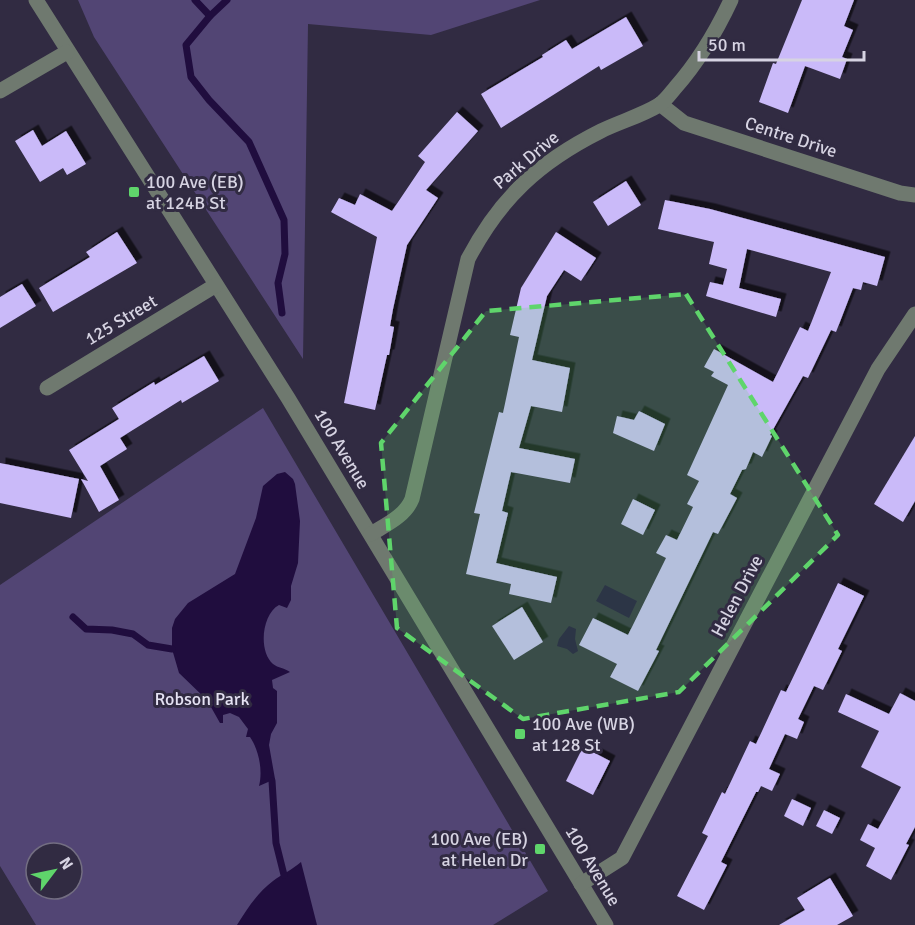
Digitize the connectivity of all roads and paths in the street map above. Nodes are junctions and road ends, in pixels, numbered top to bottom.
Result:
1 (36, 0) edge
2 (731, 0) edge
3 (68, 52) junction
4 (0, 91) edge
5 (660, 104) junction
6 (915, 195) edge
7 (216, 285) junction
8 (915, 314) edge
9 (47, 388) dead end
10 (371, 534) junction
11 (581, 884) junction
12 (606, 925) edge

1 - 3 street, 100 Avenue
2 - 5 street, Park Drive
3 - 4 street
3 - 7 street, 100 Avenue
5 - 6 street, Centre Drive
5 - 10 street, Park Drive
7 - 9 street, 125 Street
7 - 10 street, 100 Avenue
8 - 11 street, Helen Drive
10 - 11 street, 100 Avenue
11 - 12 street, 100 Avenue

